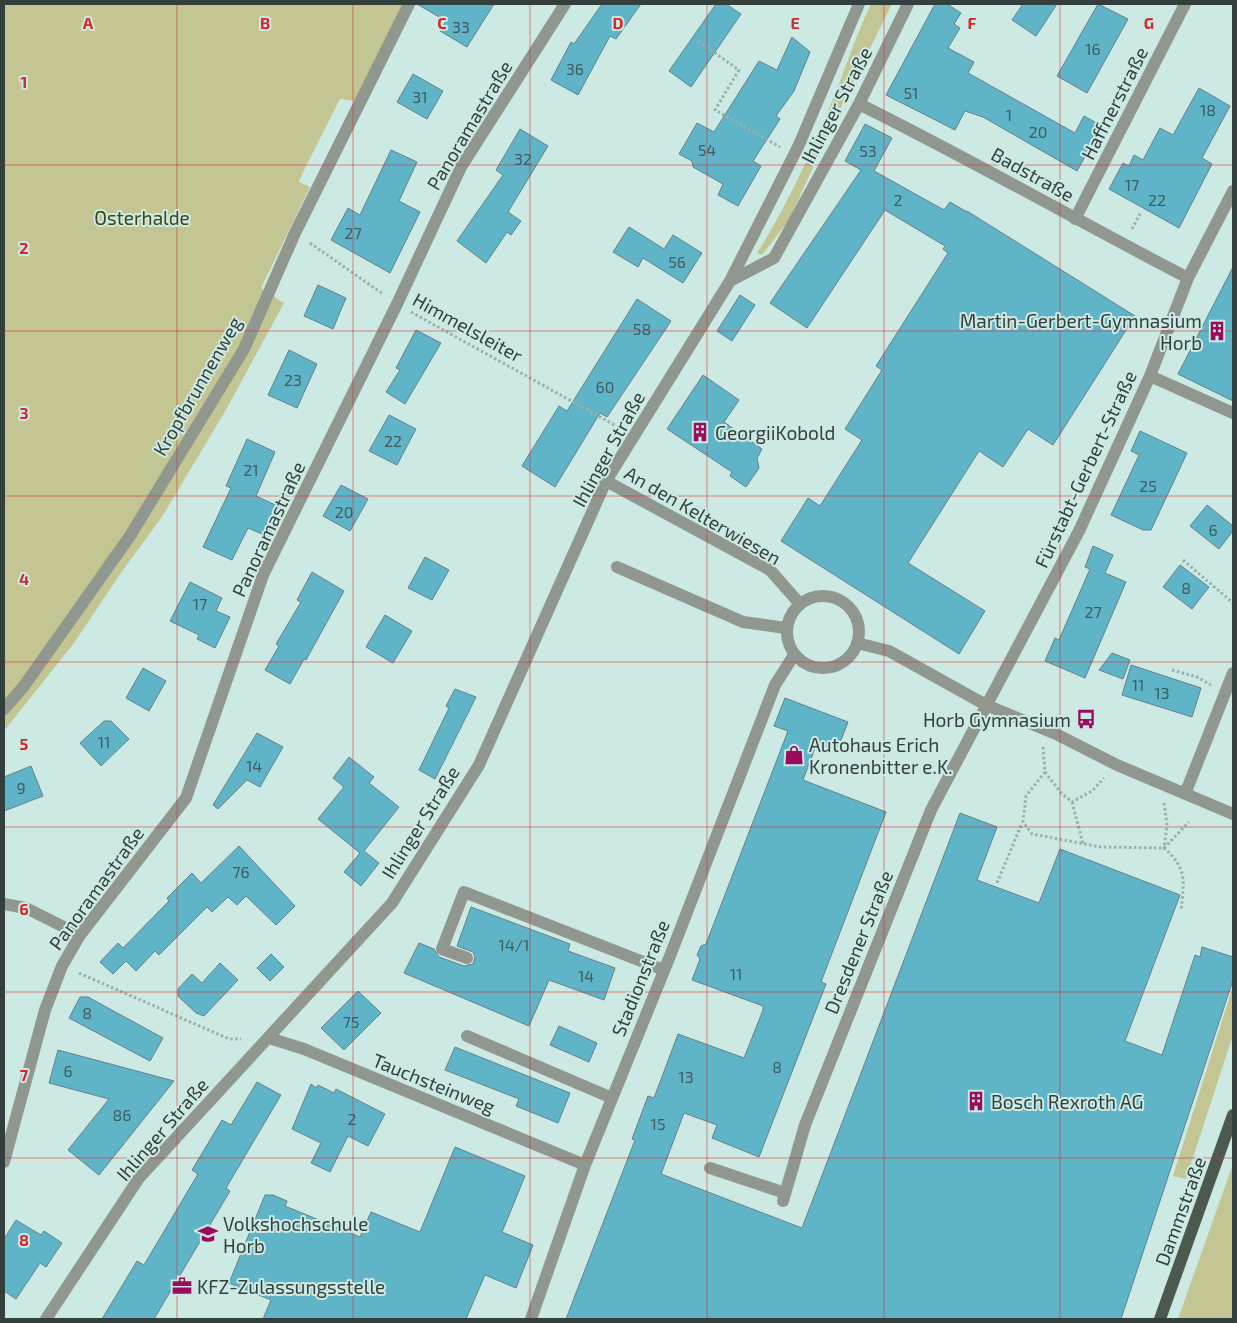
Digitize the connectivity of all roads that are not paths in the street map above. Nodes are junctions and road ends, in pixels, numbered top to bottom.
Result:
1 (409, 4) edge
2 (565, 4) edge
3 (859, 4) edge
4 (908, 4) edge
5 (1186, 4) edge
6 (859, 104) junction
7 (1233, 191) edge
8 (1075, 219) junction
9 (1188, 278) junction
10 (730, 281) junction
11 (1150, 376) junction
12 (1233, 413) edge
13 (606, 482) junction
14 (617, 568) dead end
15 (800, 604) junction
16 (786, 628) junction
17 (858, 643) junction
18 (794, 654) junction
19 (1233, 673) edge
20 (986, 704) junction
21 (4, 709) edge
22 (1185, 794) junction
23 (1233, 814) edge
24 (4, 904) edge
25 (80, 936) junction
26 (467, 958) dead end
27 (664, 970) junction
28 (467, 1036) dead end
29 (268, 1039) junction
30 (612, 1098) junction
31 (1233, 1114) edge
32 (4, 1162) edge
33 (585, 1165) junction
34 (710, 1168) dead end
35 (46, 1319) edge
36 (531, 1319) edge
37 (1160, 1319) edge

1 - 21 street, Kropfbrunnenweg
2 - 25 street, Panoramastraße
3 - 10 street, Ihlinger Straße
4 - 6 street, Ihlinger Straße
5 - 8 street, Haffnerstraße
6 - 8 street, Badstraße
6 - 10 street, Ihlinger Straße
7 - 9 street, Fürstabt-Gerbert-Straße
8 - 9 street, Badstraße
9 - 11 street, Fürstabt-Gerbert-Straße
10 - 13 street, Ihlinger Straße
11 - 12 street
11 - 20 street, Fürstabt-Gerbert-Straße
13 - 15 street, An den Kelterwiesen
13 - 29 street, Ihlinger Straße
14 - 16 street
15 - 16 street
15 - 17 street
16 - 18 street
17 - 18 street
17 - 20 street
18 - 27 street, Stadionstraße
19 - 22 street
20 - 22 street
20 - 34 street, Dresdener Straße
22 - 23 street
24 - 25 street
25 - 32 street, Panoramastraße
26 - 27 street
27 - 30 street, Stadionstraße
28 - 30 street
29 - 33 street, Tauchsteinweg
29 - 35 street, Ihlinger Straße
30 - 33 street, Stadionstraße
31 - 37 main road, Dammstraße
33 - 36 street, Stadionstraße

